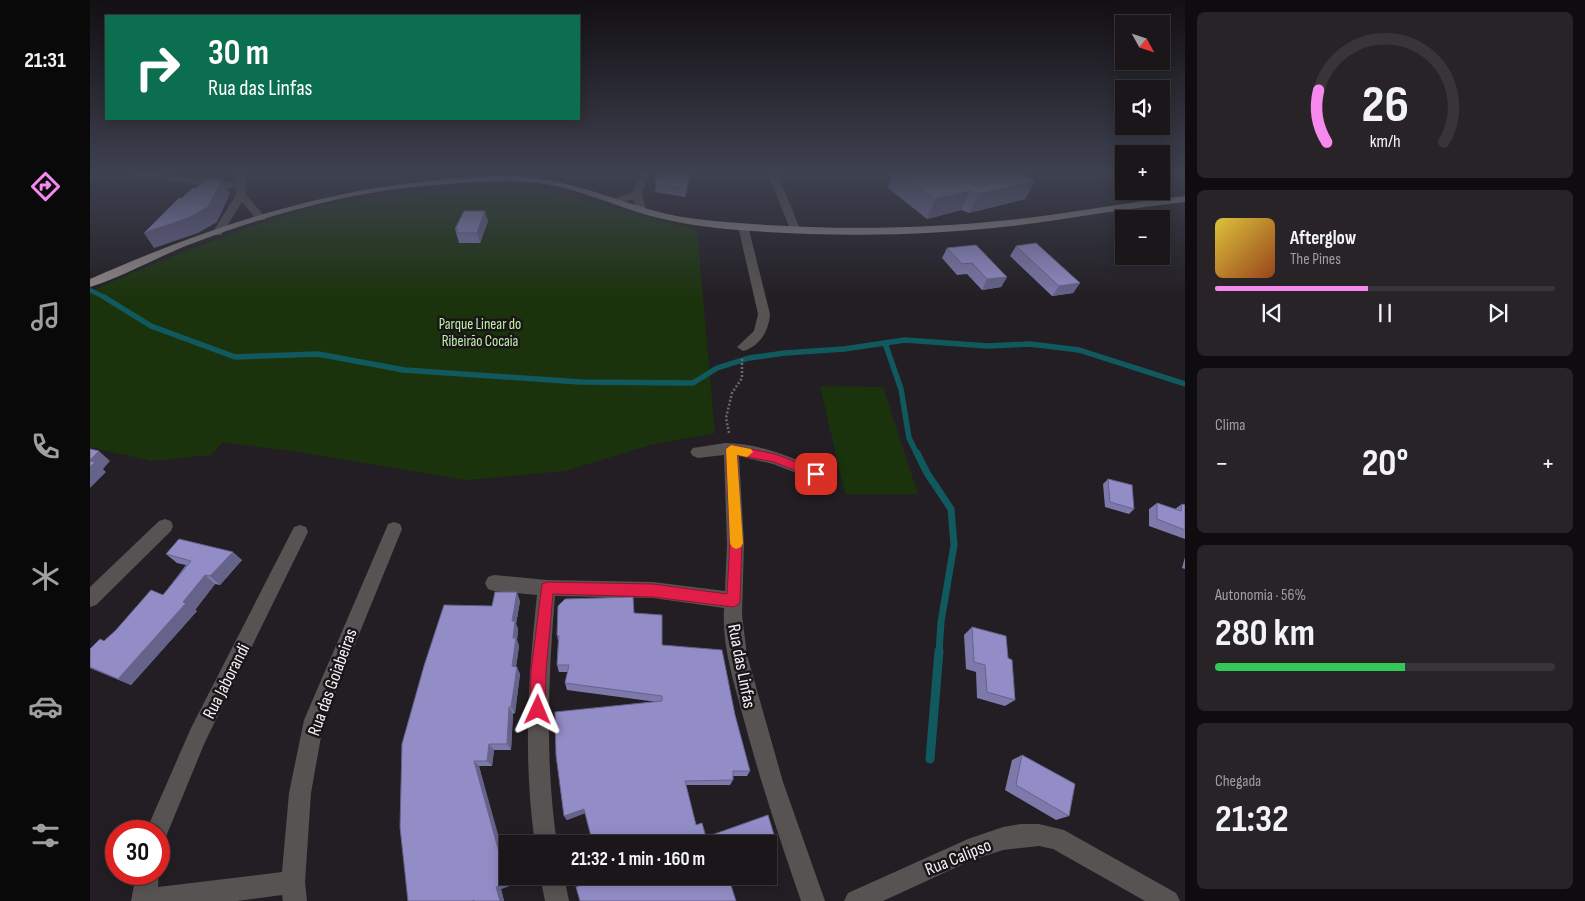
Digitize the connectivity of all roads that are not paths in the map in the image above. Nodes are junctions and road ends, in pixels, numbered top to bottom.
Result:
1 (227, 215) edge
2 (259, 215) edge
3 (272, 215) edge
4 (666, 215) edge
5 (789, 215) edge
6 (1059, 215) edge
7 (261, 218) junction
8 (743, 226) junction
9 (795, 229) junction
10 (217, 233) junction
11 (92, 281) edge
12 (743, 347) road end
13 (731, 449) junction
14 (698, 452) dead end
15 (825, 478) dead end
16 (165, 526) dead end
17 (394, 529) dead end
18 (300, 532) dead end
19 (494, 583) dead end
20 (547, 588) junction
21 (90, 599) edge
22 (733, 601) junction
23 (162, 820) edge
24 (544, 835) edge
25 (146, 885) edge
26 (554, 885) edge
27 (294, 891) edge
28 (144, 901) edge
29 (557, 901) edge
30 (814, 901) edge
31 (856, 901) edge
32 (1168, 901) edge

1 - 10 street
2 - 7 street
3 - 7 main road
4 - 8 main road
5 - 9 street
6 - 9 main road
7 - 10 main road
8 - 9 main road
8 - 12 street
10 - 11 main road
13 - 14 street
13 - 15 street
13 - 22 street, Rua das Linfas
16 - 21 street
17 - 27 street, Rua das Goiabeiras
18 - 23 street, Rua Jaborandi
19 - 20 street
20 - 22 street
20 - 24 street
22 - 30 street, Rua das Linfas
25 - 28 street
26 - 29 street
27 - 28 street
31 - 32 street, Rua Calipso

